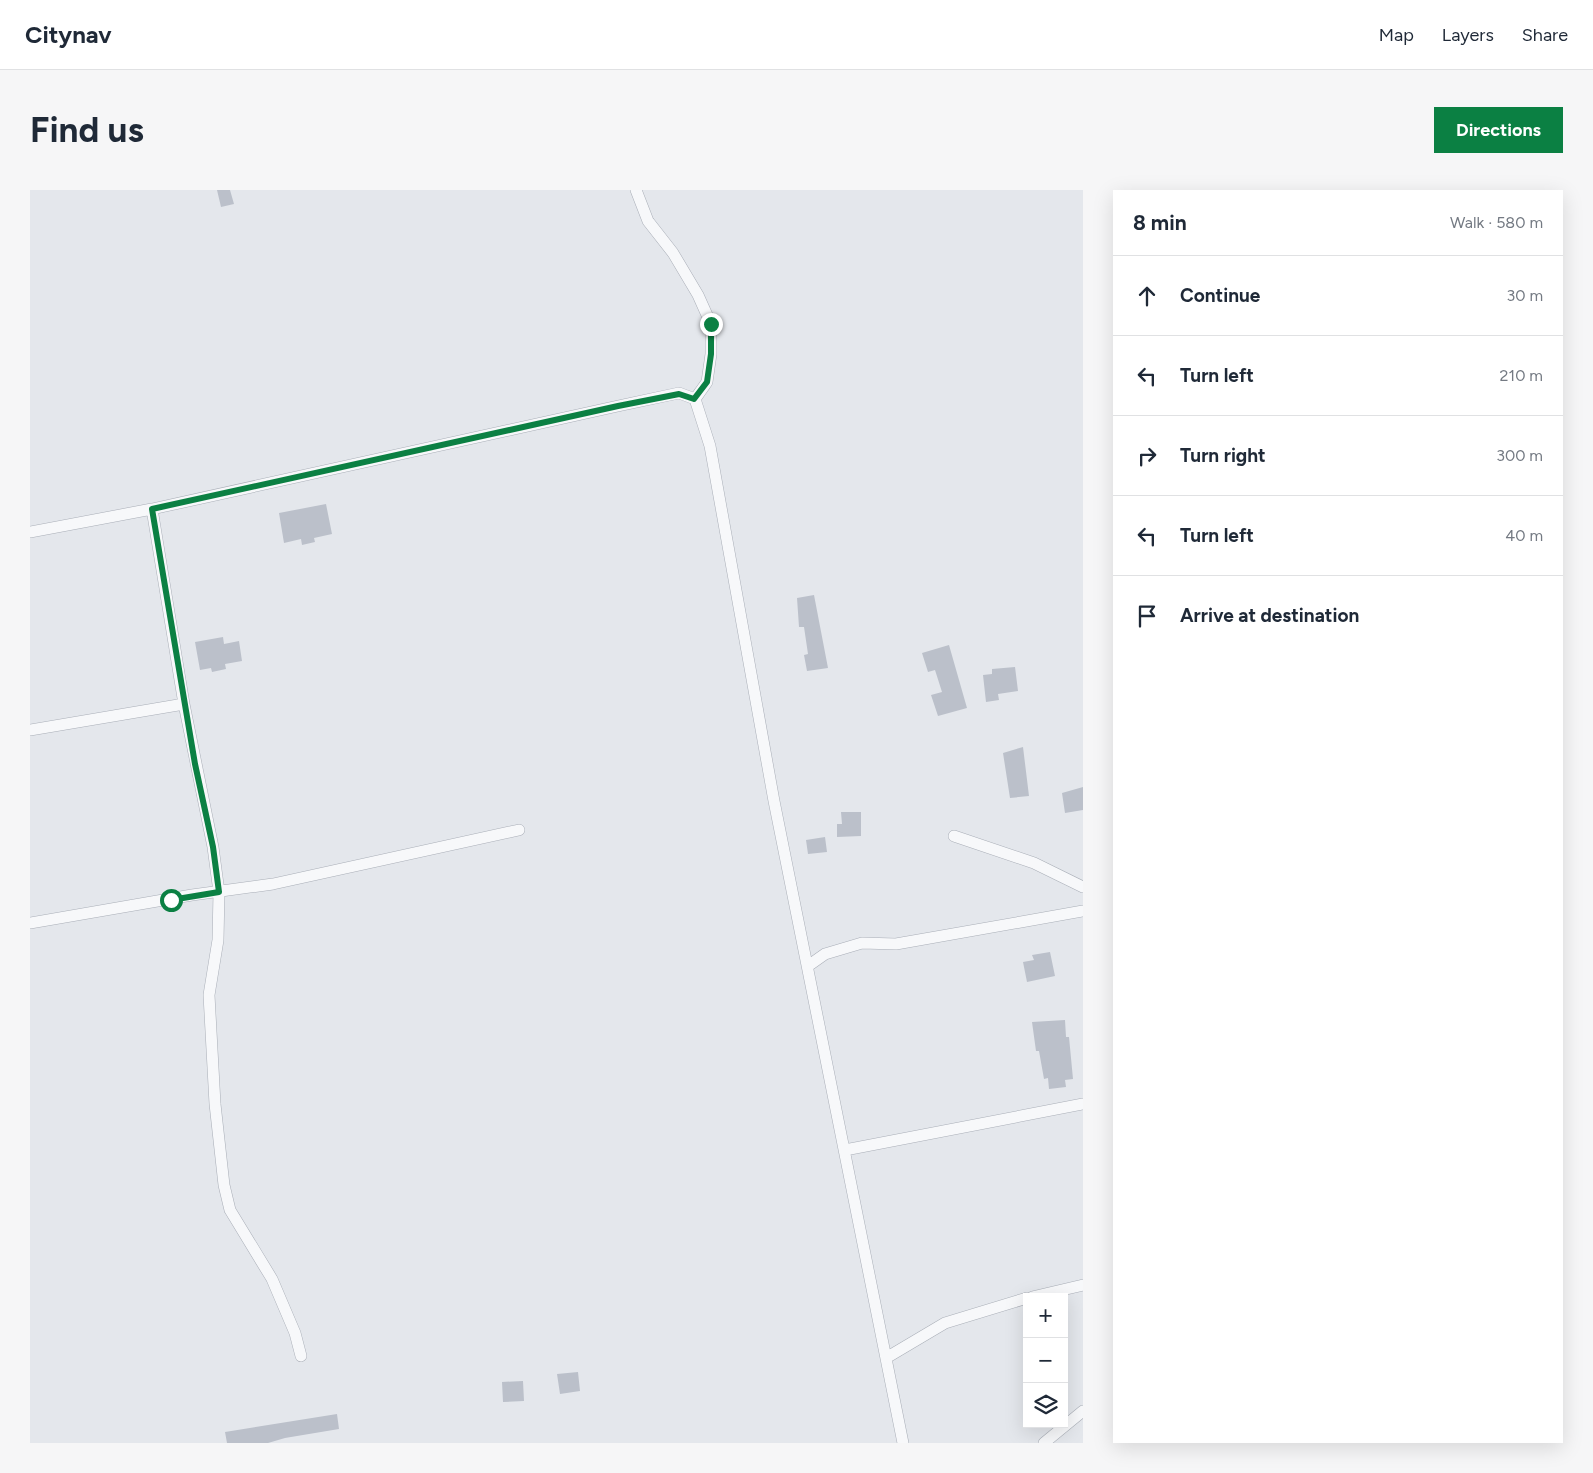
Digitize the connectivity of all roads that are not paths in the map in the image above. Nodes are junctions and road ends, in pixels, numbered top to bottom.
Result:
1 (636, 190) edge
2 (694, 399) junction
3 (152, 509) junction
4 (30, 532) edge
5 (184, 704) junction
6 (30, 730) edge
7 (519, 830) dead end
8 (954, 836) dead end
9 (1083, 887) edge
10 (219, 892) junction
11 (1083, 911) edge
12 (30, 923) edge
13 (808, 966) junction
14 (1083, 1104) edge
15 (845, 1150) junction
16 (1083, 1285) edge
17 (1049, 1293) edge
18 (1023, 1299) edge
19 (301, 1356) dead end
20 (886, 1358) junction
21 (1083, 1410) edge
22 (903, 1443) edge
23 (1044, 1443) edge

1 - 2 street
2 - 3 street
2 - 13 street
3 - 4 street
3 - 5 street
5 - 6 street
5 - 10 street
7 - 10 street
8 - 9 street
10 - 12 street
10 - 19 street
11 - 13 street
13 - 15 street
14 - 15 street
15 - 20 street
16 - 17 street
18 - 20 street
20 - 22 street
21 - 23 street

